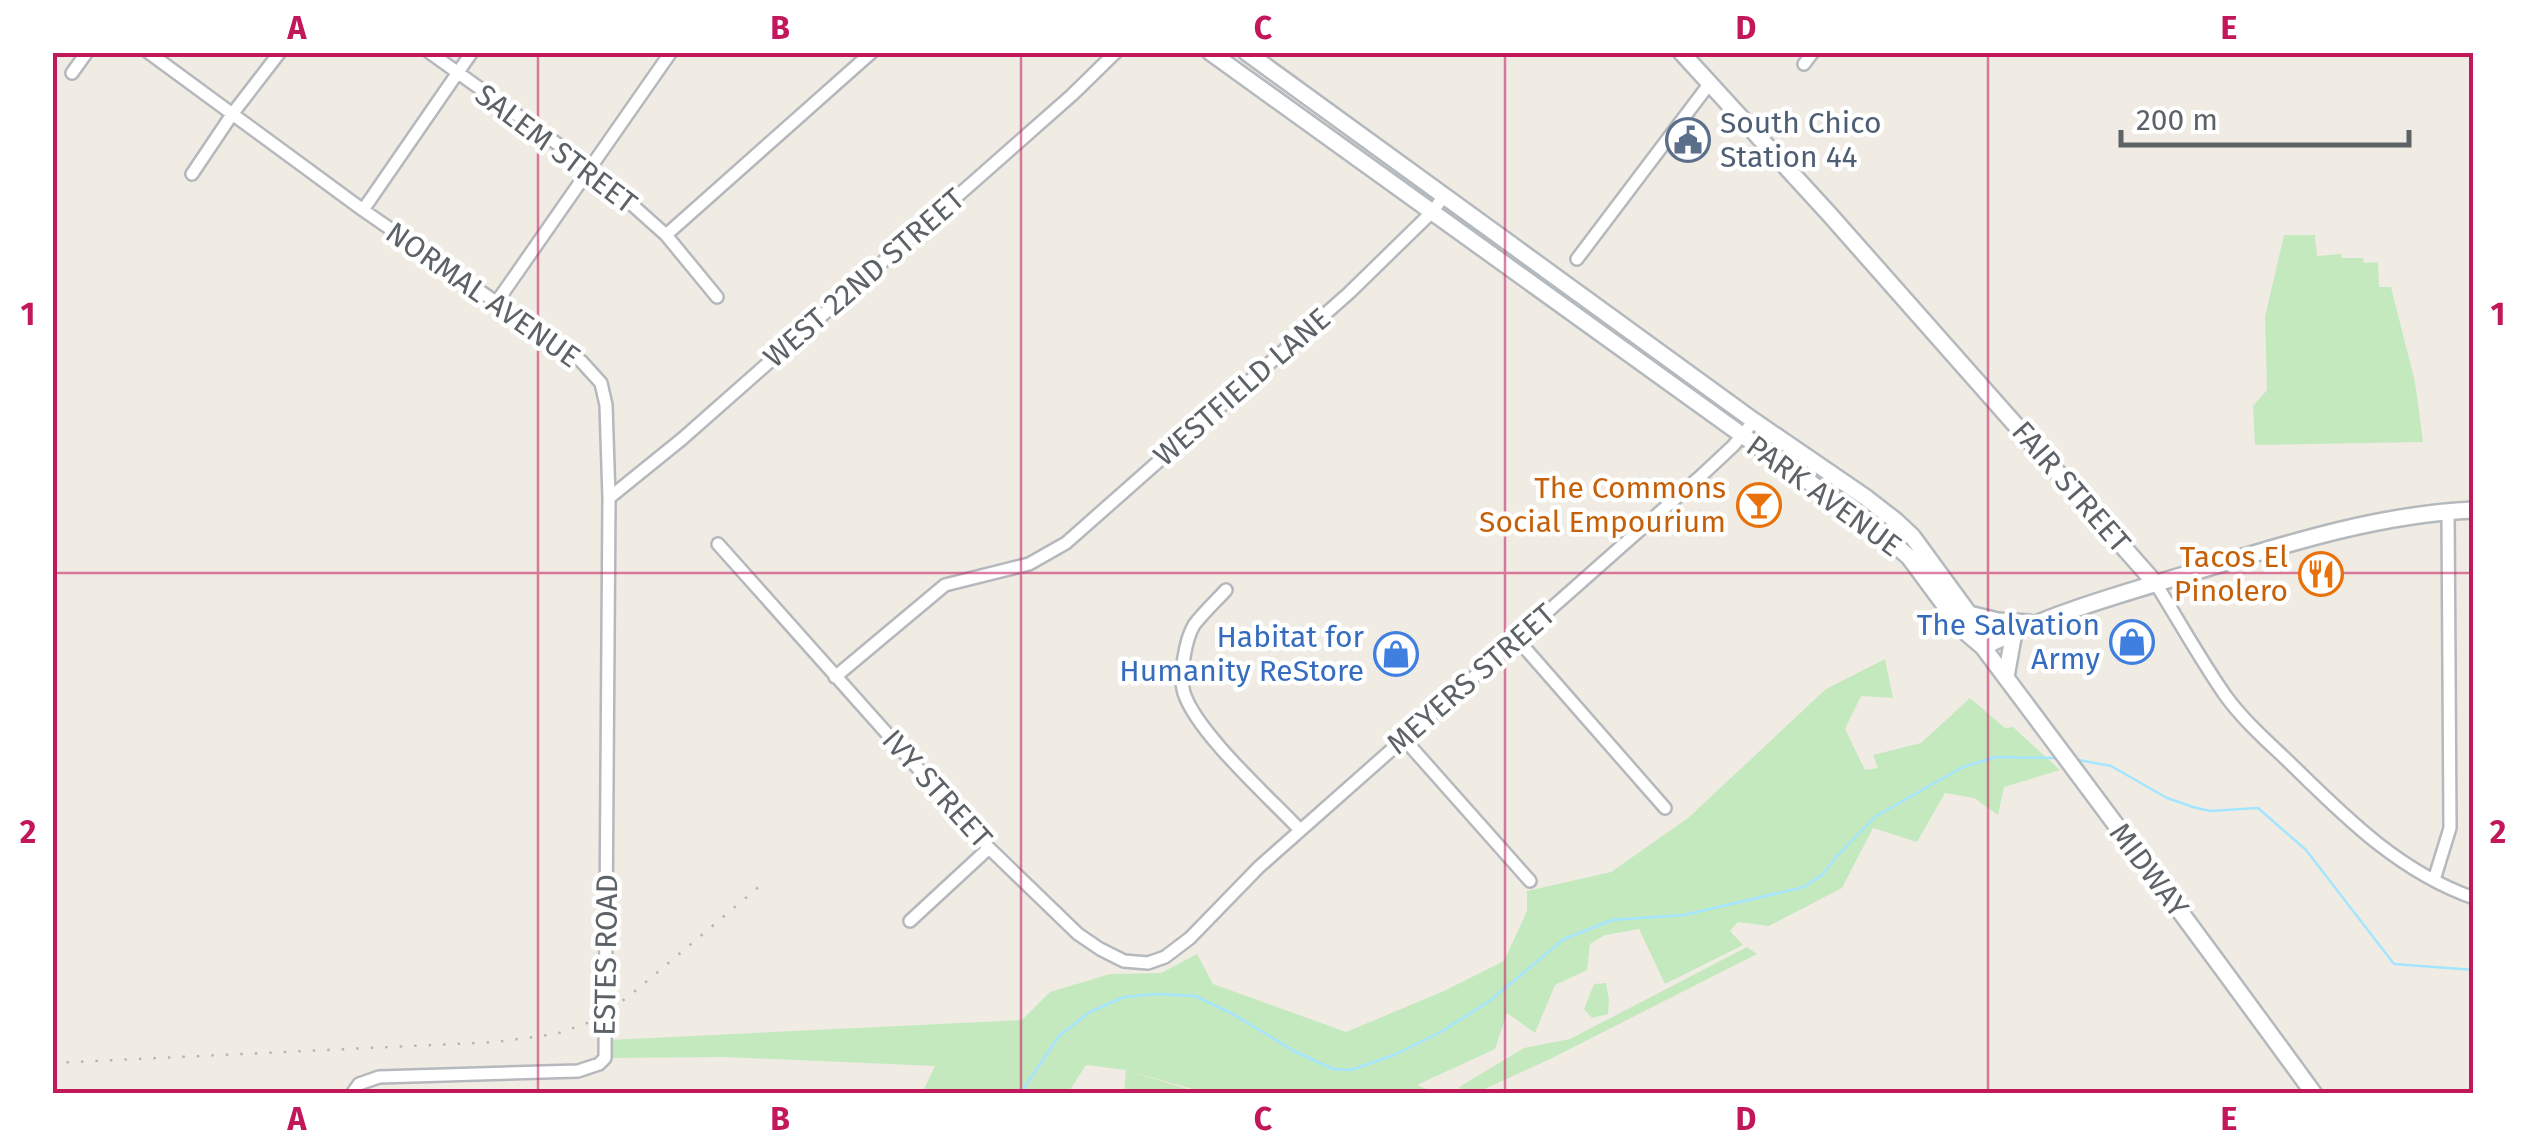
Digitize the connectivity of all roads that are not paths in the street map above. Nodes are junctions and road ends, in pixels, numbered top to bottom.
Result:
1 (86, 52) edge
2 (148, 52) edge
3 (280, 52) edge
4 (428, 52) edge
5 (472, 52) edge
6 (670, 52) edge
7 (872, 52) edge
8 (1116, 52) edge
9 (1210, 52) edge
10 (1246, 52) edge
11 (1681, 52) edge
12 (1812, 52) edge
13 (1804, 64) dead end
14 (72, 73) dead end
15 (456, 74) junction
16 (1710, 83) junction
17 (233, 113) junction
18 (591, 168) junction
19 (192, 174) dead end
20 (1444, 196) junction
21 (363, 210) junction
22 (1432, 212) junction
23 (666, 235) junction
24 (1578, 259) dead end
25 (717, 297) dead end
26 (496, 303) junction
27 (1754, 421) junction
28 (1742, 435) junction
29 (608, 498) junction
30 (2474, 510) edge
31 (2448, 511) junction
32 (718, 544) dead end
33 (2156, 584) junction
34 (1226, 590) dead end
35 (1969, 614) junction
36 (2034, 623) junction
37 (2014, 632) junction
38 (1517, 639) junction
39 (1983, 647) junction
40 (608, 648) joint
41 (835, 677) junction
42 (2006, 678) junction
43 (1404, 739) junction
44 (1665, 808) dead end
45 (1300, 830) junction
46 (989, 848) junction
47 (2434, 880) junction
48 (1530, 881) dead end
49 (2474, 898) edge
50 (910, 921) dead end
51 (1190, 938) joint
52 (352, 1094) edge
53 (2314, 1094) edge

1 - 14 street
2 - 17 street, NORMAL AVENUE
3 - 17 street
4 - 15 street, SALEM STREET
5 - 15 street
6 - 18 street
7 - 23 street
8 - 29 street, WEST 22ND STREET
9 - 22 main road, PARK AVENUE
10 - 20 main road, PARK AVENUE
11 - 16 main road, FAIR STREET
12 - 13 street
15 - 18 street, SALEM STREET
15 - 21 street
16 - 24 street
16 - 33 main road, FAIR STREET
17 - 19 street
17 - 21 street, NORMAL AVENUE
18 - 23 street, SALEM STREET
18 - 26 street
20 - 22 street, WESTFIELD LANE
20 - 27 main road, PARK AVENUE
21 - 26 street, NORMAL AVENUE
22 - 28 main road, PARK AVENUE
22 - 41 street, WESTFIELD LANE
23 - 25 street, SALEM STREET
26 - 29 street, NORMAL AVENUE
27 - 28 street, MEYERS STREET
27 - 35 main road, PARK AVENUE
28 - 38 street, MEYERS STREET
28 - 39 main road, PARK AVENUE
29 - 40 street, NORMAL AVENUE
30 - 31 main road
31 - 33 main road
31 - 47 street
32 - 41 street, IVY STREET
33 - 36 main road
33 - 47 street, FAIR STREET
34 - 45 street
35 - 36 main road
35 - 39 main road, PARK AVENUE
36 - 37 main road
37 - 39 main road
37 - 42 main road
38 - 43 street, MEYERS STREET
38 - 44 street
39 - 42 main road, MIDWAY
40 - 52 street, ESTES ROAD
41 - 46 street, IVY STREET
42 - 53 main road, MIDWAY
43 - 45 street, MEYERS STREET
43 - 48 street
45 - 51 street, MEYERS STREET
46 - 50 street
46 - 51 street, IVY STREET
47 - 49 street, FAIR STREET

